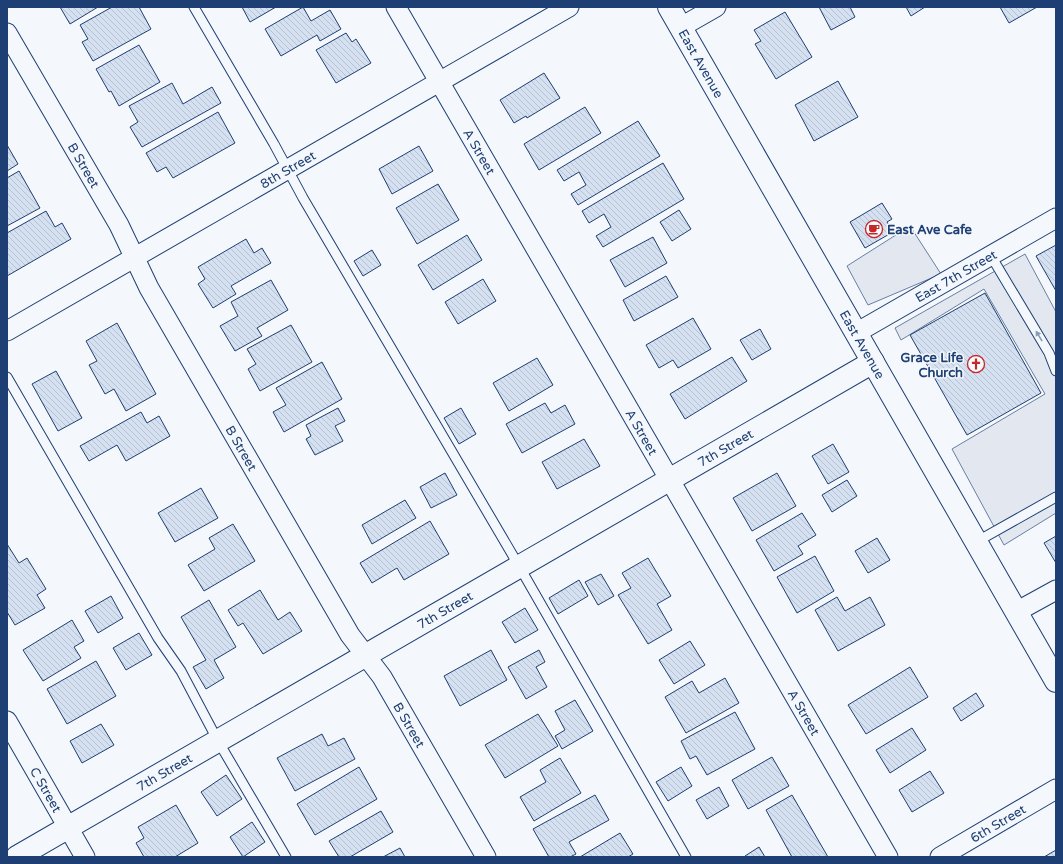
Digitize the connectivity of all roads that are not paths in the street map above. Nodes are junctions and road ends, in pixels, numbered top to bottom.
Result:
1 (194, 7) edge
2 (396, 7) edge
3 (569, 7) edge
4 (669, 7) edge
5 (716, 7) edge
6 (681, 27) junction
7 (7, 33) edge
8 (439, 82) junction
9 (288, 169) junction
10 (1056, 218) edge
11 (991, 256) junction
12 (135, 258) junction
13 (7, 331) edge
14 (856, 333) junction
15 (873, 362) junction
16 (1056, 370) edge
17 (7, 377) edge
18 (669, 479) junction
19 (1056, 497) edge
20 (976, 542) junction
21 (519, 566) junction
22 (1056, 590) edge
23 (1016, 612) junction
24 (366, 655) junction
25 (1056, 681) edge
26 (7, 722) edge
27 (218, 741) junction
28 (1056, 790) edge
29 (68, 827) junction
30 (17, 857) edge
31 (85, 857) edge
32 (286, 857) edge
33 (486, 857) edge
34 (686, 857) edge
35 (888, 857) edge
36 (940, 857) edge

1 - 9 lane
2 - 8 street, A Street
3 - 8 street, 8th Street
4 - 6 street, East Avenue
5 - 6 street
6 - 14 street, East Avenue
7 - 12 street, B Street
8 - 9 street, 8th Street
8 - 18 street, A Street
9 - 12 street, 8th Street
9 - 21 lane
10 - 11 street, East 7th Street
11 - 14 street, East 7th Street
16 -> 11 lane
12 - 13 street, 8th Street
12 - 24 street, B Street
14 - 15 street, East Avenue
15 - 18 street, 7th Street
15 - 20 street, East Avenue
17 - 27 lane
18 - 21 street, 7th Street
18 - 35 street, A Street
19 - 20 lane
20 - 23 street, East Avenue
21 - 24 street, 7th Street
21 - 34 lane
22 - 23 street
23 - 25 street, East Avenue
24 - 27 street, 7th Street
24 - 33 street, B Street
26 - 29 street, C Street
27 - 29 street, 7th Street
27 - 32 lane
28 - 36 street, 6th Street
29 - 30 street, 7th Street
29 - 31 street, C Street

